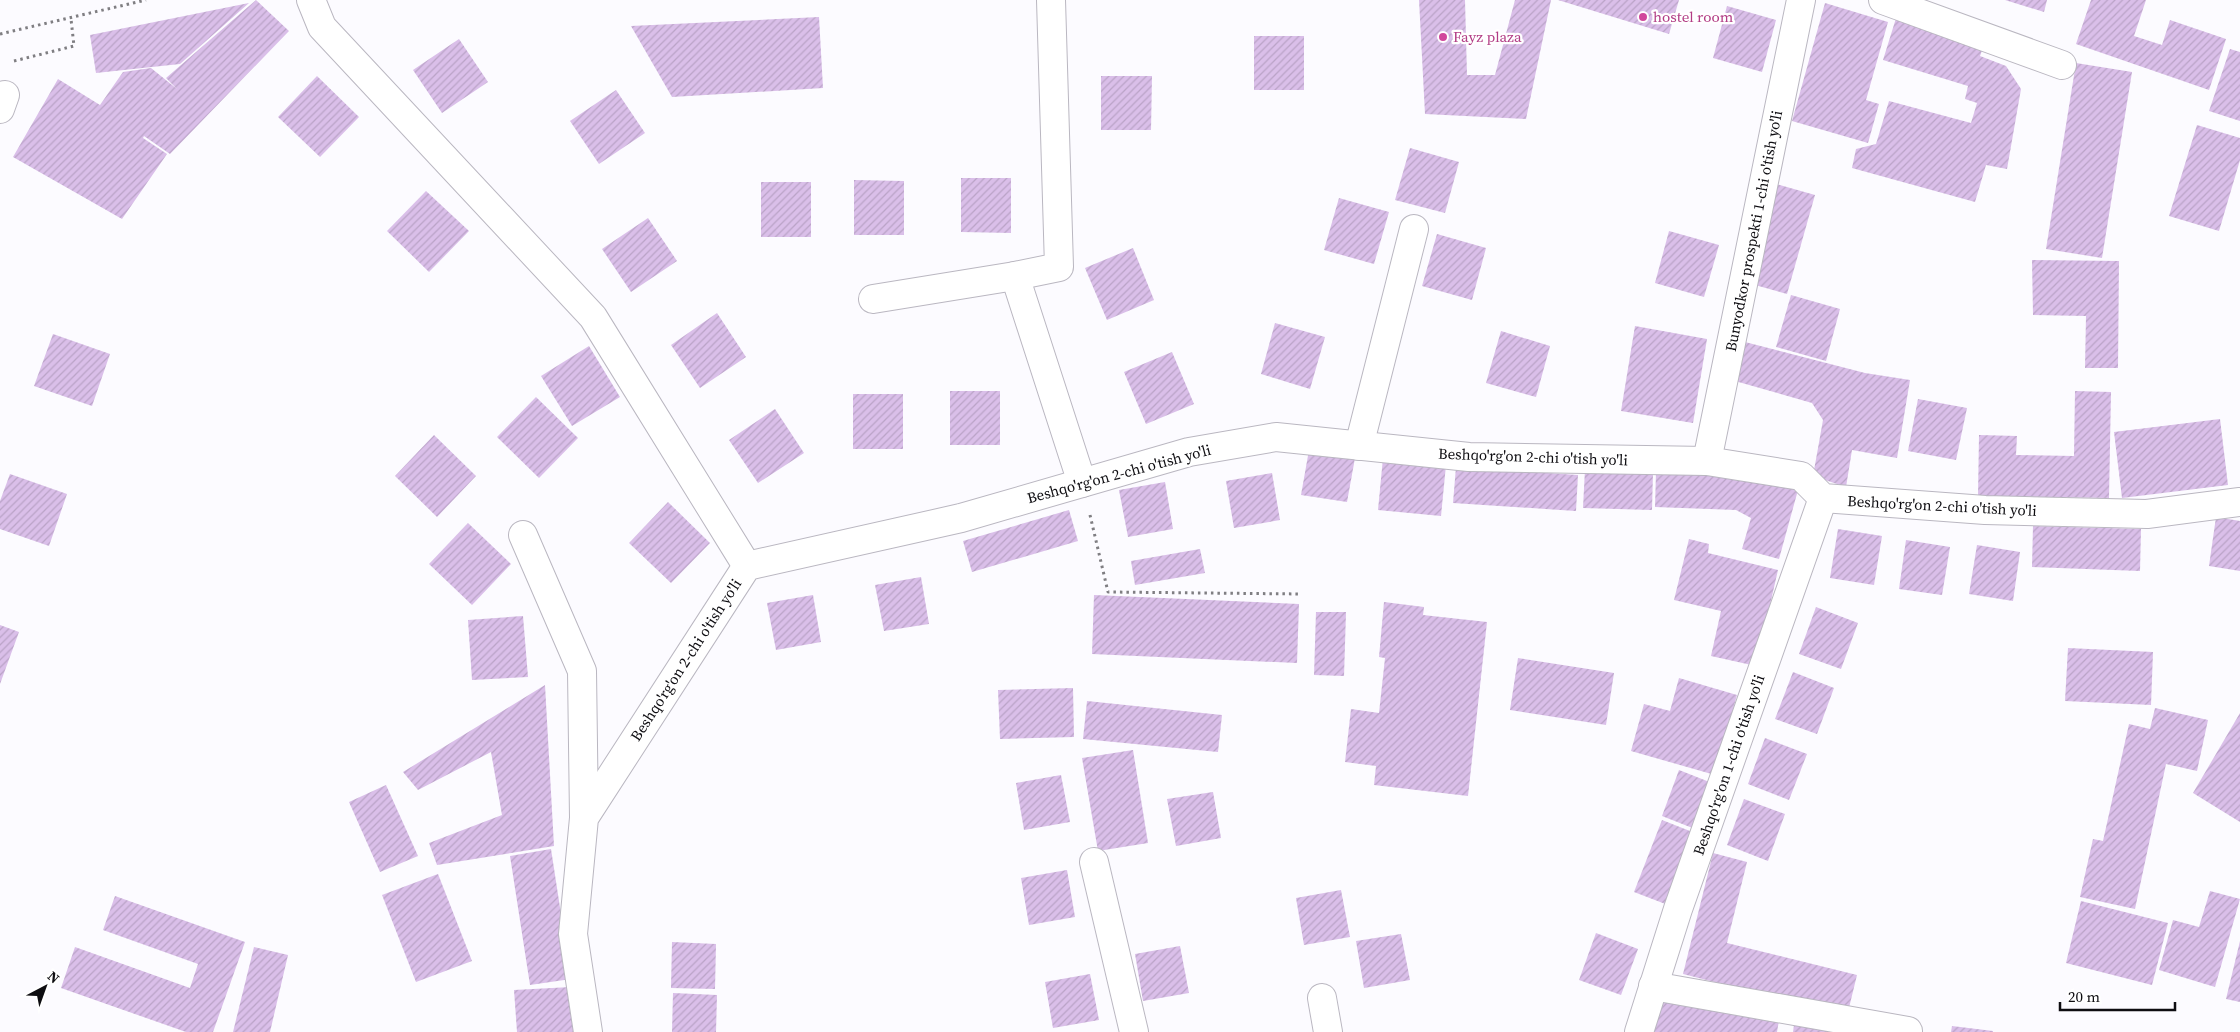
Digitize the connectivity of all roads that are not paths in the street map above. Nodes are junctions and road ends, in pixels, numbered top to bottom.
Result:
1 (311, 0) edge
2 (1051, 0) edge
3 (1801, 0) edge
4 (1884, 0) edge
5 (2062, 65) dead end
6 (0, 96) edge
7 (0, 109) edge
8 (1414, 229) dead end
9 (1015, 276) junction
10 (873, 299) dead end
11 (1359, 446) junction
12 (1708, 461) junction
13 (1082, 483) junction
14 (1823, 498) junction
15 (2240, 502) edge
16 (522, 535) dead end
17 (747, 566) junction
18 (584, 818) junction
19 (1094, 862) dead end
20 (1653, 986) junction
21 (1322, 998) dead end
22 (1908, 1031) edge
23 (588, 1032) edge
24 (1134, 1032) edge
25 (1328, 1032) edge
26 (1639, 1032) edge

1 - 17 street
2 - 9 street
3 - 12 street, Bunyodkor prospekti 1-chi o'tish yo'li
4 - 5 street
6 - 7 street
8 - 11 street
9 - 10 street
9 - 13 street
11 - 12 street, Beshqo'rg'on 2-chi o'tish yo'li
11 - 13 street, Beshqo'rg'on 2-chi o'tish yo'li
12 - 14 street, Beshqo'rg'on 2-chi o'tish yo'li
13 - 17 street, Beshqo'rg'on 2-chi o'tish yo'li
14 - 15 street, Beshqo'rg'on 2-chi o'tish yo'li
14 - 20 street, Beshqo'rg'on 1-chi o'tish yo'li
16 - 18 street
17 - 18 street, Beshqo'rg'on 2-chi o'tish yo'li
18 - 23 street, Beshqo'rg'on 2-chi o'tish yo'li
19 - 24 street
20 - 22 street
20 - 26 street, Beshqo'rg'on 1-chi o'tish yo'li
21 - 25 street

